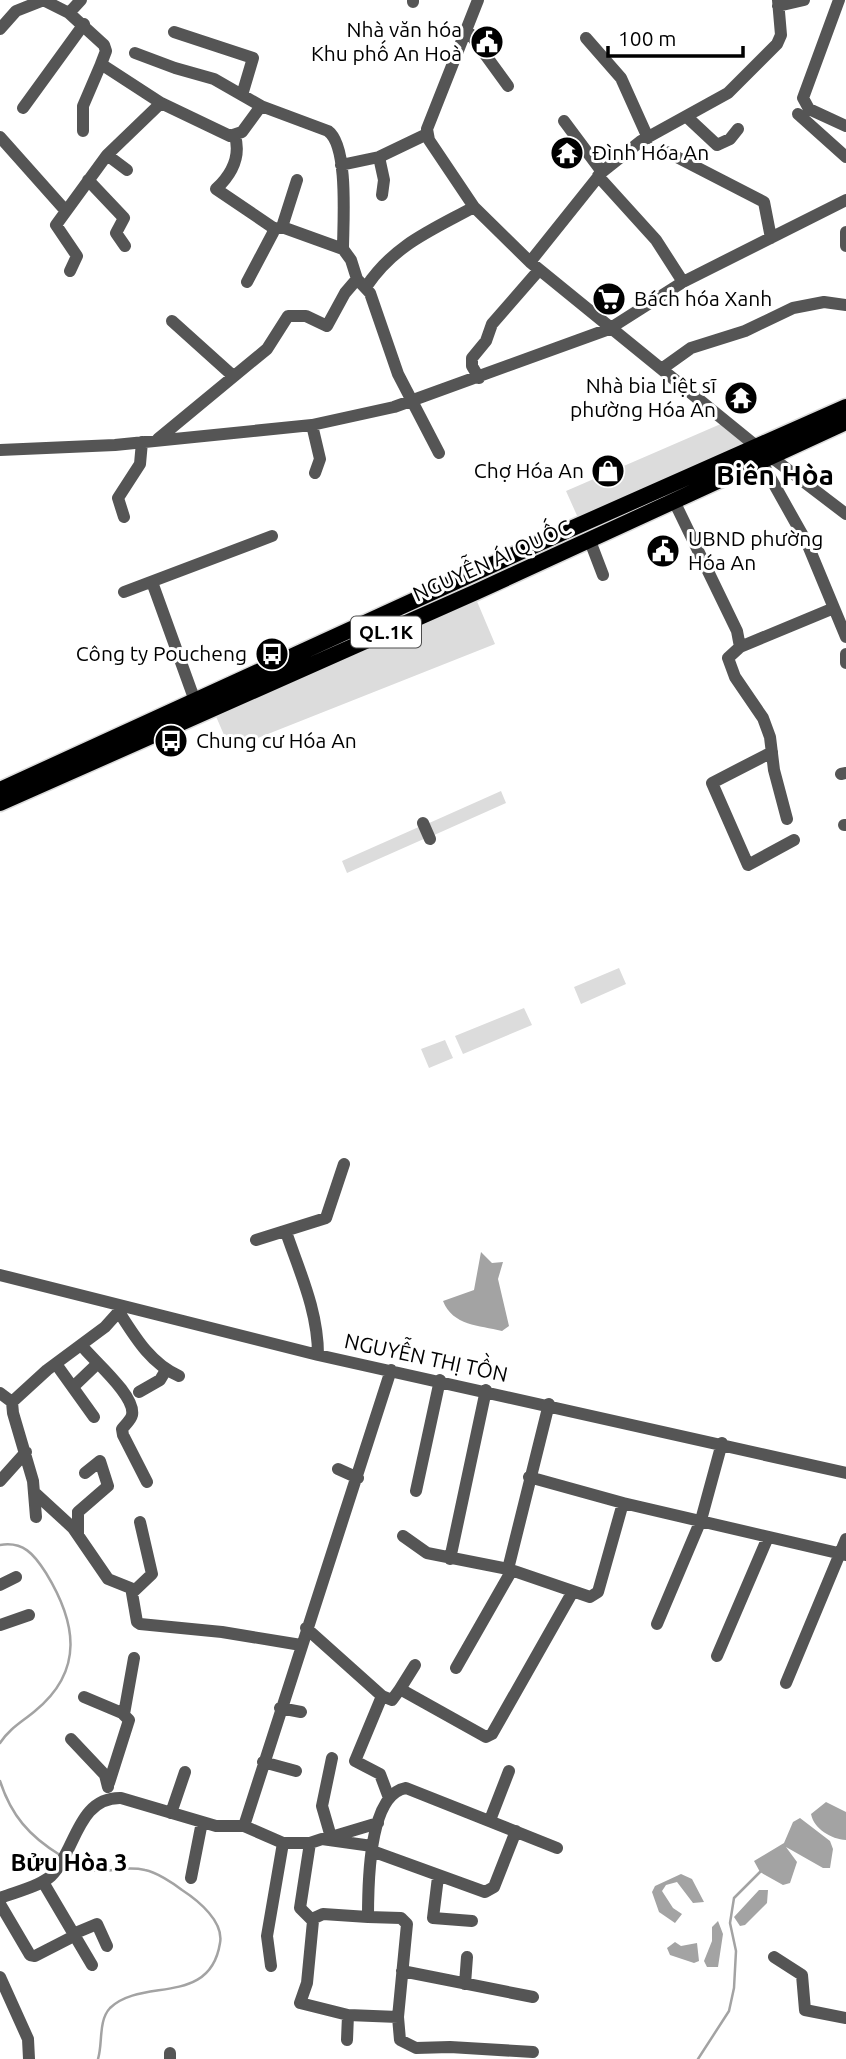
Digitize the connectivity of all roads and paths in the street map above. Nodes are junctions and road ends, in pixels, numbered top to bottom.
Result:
1 (43, 0) edge
2 (81, 0) edge
3 (478, 0) edge
4 (804, 0) edge
5 (839, 0) edge
6 (778, 3) edge
7 (69, 13) junction
8 (5, 15) edge
9 (84, 24) junction
10 (0, 29) edge
11 (468, 31) junction
12 (174, 32) dead end
13 (586, 38) dead end
14 (135, 52) dead end
15 (101, 64) junction
16 (508, 86) dead end
17 (242, 95) junction
18 (162, 103) junction
19 (261, 106) junction
20 (23, 108) dead end
21 (798, 114) dead end
22 (687, 117) junction
23 (565, 121) dead end
24 (846, 126) edge
25 (738, 129) dead end
26 (83, 131) dead end
27 (427, 134) junction
28 (235, 136) junction
29 (0, 137) edge
30 (648, 138) junction
31 (667, 152) dead end
32 (107, 155) junction
33 (379, 157) junction
34 (846, 157) edge
35 (341, 165) junction
36 (127, 170) dead end
37 (600, 174) junction
38 (88, 180) junction
39 (297, 180) dead end
40 (382, 195) dead end
41 (846, 200) edge
42 (474, 207) junction
43 (65, 210) junction
44 (279, 228) junction
45 (846, 232) edge
46 (771, 238) junction
47 (125, 246) dead end
48 (846, 246) edge
49 (343, 249) junction
50 (535, 266) junction
51 (70, 271) dead end
52 (247, 282) dead end
53 (684, 282) junction
54 (362, 283) junction
55 (846, 304) edge
56 (172, 321) dead end
57 (610, 329) junction
58 (663, 368) junction
59 (232, 375) junction
60 (479, 378) junction
61 (413, 401) junction
62 (846, 407) edge
63 (846, 422) edge
64 (175, 425) junction
65 (313, 425) junction
66 (186, 438) junction
67 (157, 440) junction
68 (142, 442) junction
69 (0, 450) edge
70 (439, 453) dead end
71 (762, 454) junction
72 (315, 473) dead end
73 (674, 501) junction
74 (846, 514) edge
75 (124, 517) dead end
76 (272, 536) dead end
77 (590, 541) junction
78 (603, 575) dead end
79 (152, 582) junction
80 (124, 592) dead end
81 (834, 608) junction
82 (846, 637) edge
83 (740, 648) junction
84 (846, 654) edge
85 (846, 663) edge
86 (198, 708) junction
87 (772, 752) junction
88 (0, 790) edge
89 (0, 803) edge
90 (786, 819) dead end
91 (423, 823) dead end
92 (430, 839) dead end
93 (794, 840) dead end
94 (344, 1164) dead end
95 (286, 1233) junction
96 (256, 1240) dead end
97 (0, 1275) edge
98 (121, 1310) junction
99 (82, 1346) junction
100 (318, 1355) junction
101 (56, 1364) junction
102 (96, 1365) junction
103 (166, 1370) junction
104 (391, 1370) junction
105 (179, 1376) dead end
106 (440, 1380) junction
107 (73, 1387) junction
108 (486, 1390) junction
109 (139, 1392) dead end
110 (0, 1393) edge
111 (12, 1402) junction
112 (549, 1404) junction
113 (94, 1417) dead end
114 (722, 1443) junction
115 (26, 1451) junction
116 (338, 1469) dead end
117 (85, 1473) dead end
118 (846, 1473) edge
119 (529, 1477) junction
120 (358, 1478) junction
121 (0, 1481) edge
122 (147, 1482) dead end
123 (416, 1491) dead end
124 (36, 1494) junction
125 (623, 1503) junction
126 (36, 1517) dead end
127 (701, 1520) junction
128 (140, 1522) dead end
129 (78, 1536) junction
130 (402, 1536) dead end
131 (768, 1537) junction
132 (846, 1539) edge
133 (844, 1554) edge
134 (450, 1559) junction
135 (510, 1570) junction
136 (16, 1577) dead end
137 (0, 1585) edge
138 (134, 1589) junction
139 (572, 1593) junction
140 (29, 1615) dead end
141 (657, 1624) dead end
142 (0, 1625) edge
143 (306, 1629) junction
144 (301, 1646) junction
145 (718, 1656) dead end
146 (134, 1658) dead end
147 (415, 1665) dead end
148 (456, 1668) dead end
149 (786, 1683) dead end
150 (400, 1689) junction
151 (382, 1696) junction
152 (85, 1697) dead end
153 (280, 1708) junction
154 (301, 1712) dead end
155 (124, 1714) junction
156 (71, 1740) dead end
157 (332, 1758) dead end
158 (263, 1762) junction
159 (296, 1771) dead end
160 (509, 1771) dead end
161 (184, 1772) dead end
162 (108, 1783) junction
163 (108, 1798) junction
164 (389, 1798) junction
165 (171, 1813) junction
166 (490, 1820) junction
167 (202, 1822) junction
168 (378, 1823) junction
169 (244, 1826) junction
170 (516, 1831) junction
171 (321, 1840) junction
172 (283, 1843) junction
173 (372, 1848) junction
174 (557, 1848) dead end
175 (438, 1877) junction
176 (191, 1878) dead end
177 (43, 1882) junction
178 (0, 1898) edge
179 (0, 1904) edge
180 (369, 1917) junction
181 (313, 1919) junction
182 (472, 1921) dead end
183 (73, 1935) junction
184 (107, 1946) dead end
185 (467, 1956) dead end
186 (774, 1957) dead end
187 (92, 1965) dead end
188 (271, 1966) dead end
189 (402, 1971) junction
190 (0, 1977) edge
191 (465, 1984) junction
192 (533, 1997) dead end
193 (348, 2015) junction
194 (398, 2017) junction
195 (846, 2018) edge
196 (347, 2040) dead end
197 (533, 2052) dead end
198 (424, 2053) edge
199 (518, 2055) edge
200 (29, 2059) edge

1 - 7 street
1 - 8 street
2 - 7 street
3 - 11 street
4 - 6 street
5 - 24 street
6 - 22 street
7 - 9 street
8 - 10 street
9 - 15 street
9 - 20 street
11 - 16 street
11 - 27 street
12 - 17 street
13 - 30 street
14 - 17 street
15 - 18 street
15 - 26 street
17 - 19 street
18 - 28 street
18 - 32 street
19 - 28 street
19 - 35 street
21 - 34 street
22 - 25 street
22 - 30 street
23 - 37 street
27 - 33 street
27 - 42 street
28 - 44 street
29 - 43 street
30 - 37 street
31 - 46 street
32 - 36 street
32 - 38 street
33 - 35 street
33 - 40 street
35 - 49 street
37 - 50 street
37 - 53 street
38 - 43 street
38 - 47 street
39 - 44 street
41 - 46 street
42 - 50 street
42 - 54 street
43 - 51 street
44 - 49 street
44 - 52 street
45 - 48 street
46 - 53 street
49 - 54 street
50 - 57 street
50 - 60 street
53 - 57 street
54 - 59 street
54 - 61 street
55 - 58 street
56 - 59 street
57 - 58 street
57 - 60 street
58 - 71 street
59 - 64 street
60 - 61 street
61 - 65 street
61 - 70 street
62 - 71 main road, QL.1K
63 - 71 main road, QL.1K
64 - 66 street
64 - 67 street
65 - 66 street
65 - 72 street
66 - 67 street
67 - 68 street
68 - 69 street
68 - 75 street
71 - 73 main road, NGUYỄN ÁI QUỐC / QL.1K
71 - 74 street
71 - 81 street
71 - 86 main road, QL.1K
73 - 77 main road, NGUYỄN ÁI QUỐC / QL.1K
73 - 83 street
76 - 79 street
77 - 78 street
77 - 86 main road, NGUYỄN ÁI QUỐC / QL.1K
79 - 80 street
79 - 86 street
81 - 82 street
81 - 83 street
83 - 87 street
84 - 85 street
86 - 88 main road, NGUYỄN ÁI QUỐC / QL.1K
86 - 89 main road, NGUYỄN ÁI QUỐC / QL.1K
87 - 90 street
87 - 93 street
91 - 92 street
94 - 95 street
95 - 96 street
95 - 100 street
97 - 98 street, NGUYỄN THỊ TỒN
98 - 99 street
98 - 100 street, NGUYỄN THỊ TỒN
98 - 103 street
99 - 101 street
99 - 102 street
100 - 104 street, NGUYỄN THỊ TỒN
101 - 107 street
101 - 111 street
102 - 107 street
102 - 122 street
103 - 105 street
103 - 109 street
104 - 106 street, NGUYỄN THỊ TỒN
104 - 120 street
106 - 108 street, NGUYỄN THỊ TỒN
106 - 123 street
107 - 113 street
108 - 112 street, NGUYỄN THỊ TỒN
108 - 134 street
110 - 111 street
111 - 115 street
112 - 114 street, NGUYỄN THỊ TỒN
112 - 119 street
114 - 118 street, NGUYỄN THỊ TỒN
114 - 127 street
115 - 121 street
115 - 124 street
116 - 120 street
117 - 129 street
119 - 125 street
119 - 135 street
120 - 143 street
124 - 126 street
124 - 129 street
125 - 127 street
125 - 139 street
127 - 131 street
127 - 141 street
128 - 138 street
129 - 138 street
130 - 134 street
131 - 133 street
131 - 145 street
132 - 133 street
133 - 149 street
134 - 135 street
135 - 139 street
135 - 148 street
136 - 137 street
138 - 144 street
139 - 150 street
140 - 142 street
143 - 144 street
143 - 151 street
144 - 153 street
146 - 155 street
147 - 150 street
150 - 151 street
151 - 164 street
152 - 155 street
153 - 154 street
153 - 158 street
155 - 162 street
156 - 162 street
157 - 171 street
158 - 159 street
158 - 169 street
160 - 166 street
161 - 165 street
162 - 163 street
163 - 165 street
163 - 177 street
164 - 166 street
164 - 168 street
165 - 167 street
166 - 170 street
167 - 169 street
167 - 176 street
168 - 171 street
168 - 173 street
169 - 172 street
170 - 174 street
170 - 175 street
171 - 172 street
171 - 173 street
171 - 181 street
172 - 188 street
173 - 175 street
173 - 180 street
175 - 182 street
177 - 178 street
177 - 183 street
179 - 183 street
180 - 181 street
180 - 189 street
181 - 193 street
183 - 184 street
183 - 187 street
185 - 191 street
186 - 195 street
189 - 191 street
189 - 194 street
190 - 200 street
191 - 192 street
193 - 194 street
193 - 196 street
194 - 198 street
197 - 199 street
198 - 199 street

